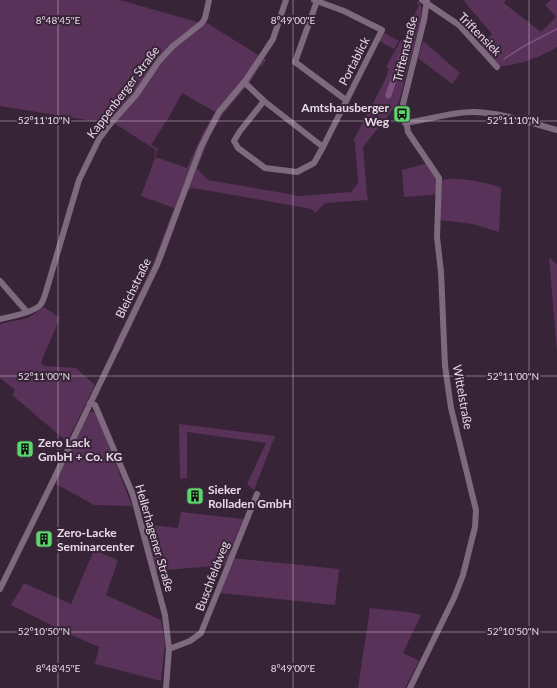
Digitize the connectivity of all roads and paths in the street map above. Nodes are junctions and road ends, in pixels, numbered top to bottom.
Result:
1 (209, 0) edge
2 (286, 0) edge
3 (315, 1) edge
4 (425, 1) edge
5 (497, 68) dead end
6 (244, 82) junction
7 (346, 100) junction
8 (264, 101) junction
9 (403, 104) joint
10 (405, 123) junction
11 (557, 130) edge
12 (323, 147) junction
13 (0, 281) edge
14 (27, 312) junction
15 (0, 319) edge
16 (90, 403) junction
17 (257, 494) dead end
18 (0, 589) edge
19 (169, 649) junction
20 (166, 688) edge
21 (410, 688) edge

1 - 14 street, Kappenberger Straße
2 - 6 street, Bleichstraße
3 - 7 street
3 - 7 street, Portablick
4 - 5 street, Triftensiek
4 - 9 street, Triftenstraße
6 - 8 street
6 - 16 street, Bleichstraße
7 - 12 street, Portablick
8 - 12 street
8 - 12 street, Portablick
9 - 10 street, Wittelstraße
10 - 11 street
10 - 21 street, Wittelstraße
13 - 14 street
14 - 15 street, Kappenberger Straße
16 - 18 street, Bleichstraße
16 - 19 street, Hellerhagener Straße
17 - 19 street, Buschfeldweg
19 - 20 street, Hellerhagener Straße

